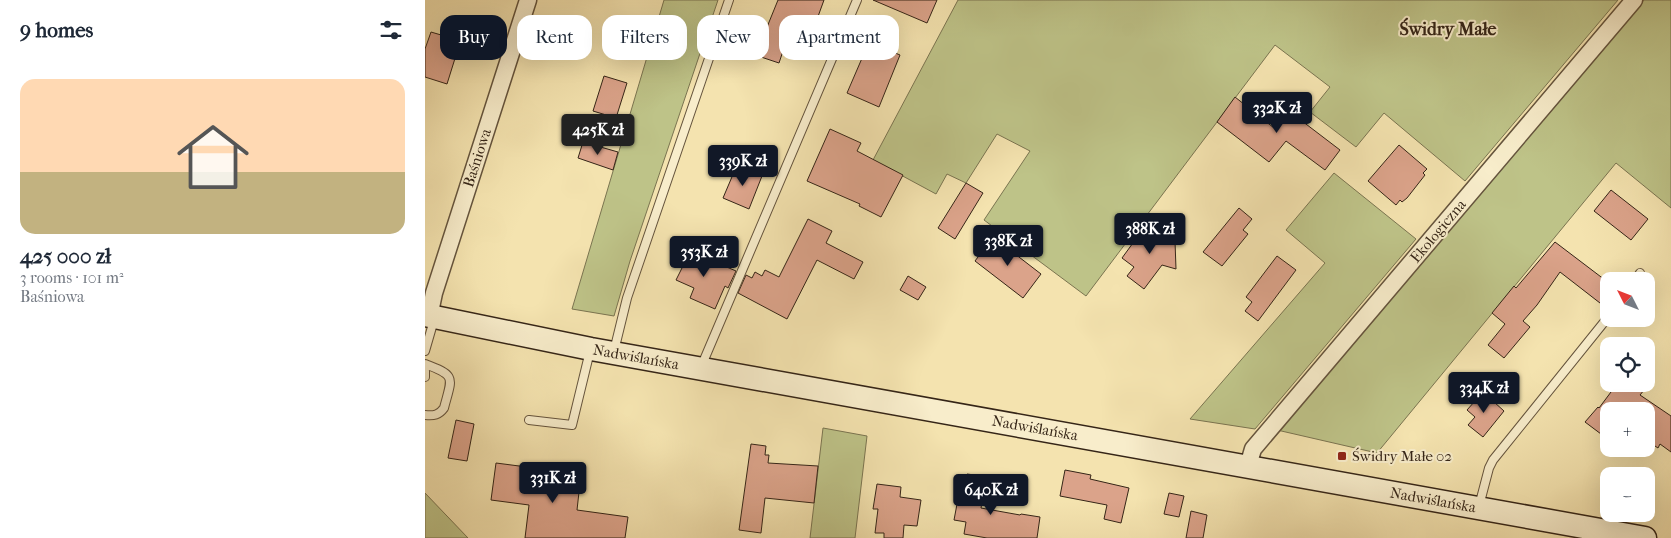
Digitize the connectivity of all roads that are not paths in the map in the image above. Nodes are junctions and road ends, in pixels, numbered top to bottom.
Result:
1 (528, 0) edge
2 (729, 0) edge
3 (857, 0) edge
4 (1635, 0) edge
5 (430, 317) edge
6 (1600, 327) edge
7 (591, 349) junction
8 (425, 351) edge
9 (613, 353) junction
10 (425, 364) edge
11 (700, 368) junction
12 (425, 371) edge
13 (425, 377) edge
14 (425, 415) edge
15 (529, 420) dead end
16 (1248, 466) junction
17 (1479, 508) junction
18 (1645, 538) edge

1 - 5 street, Baśniowa
2 - 9 lane
3 - 11 lane
4 - 16 street, Ekologiczna
5 - 7 main road, Nadwiślańska
5 - 8 lane
6 - 17 lane
7 - 9 main road, Nadwiślańska
7 - 15 lane
9 - 11 main road, Nadwiślańska
10 - 14 lane
11 - 16 main road, Nadwiślańska
12 - 13 lane
16 - 17 main road, Nadwiślańska
17 - 18 main road, Nadwiślańska

